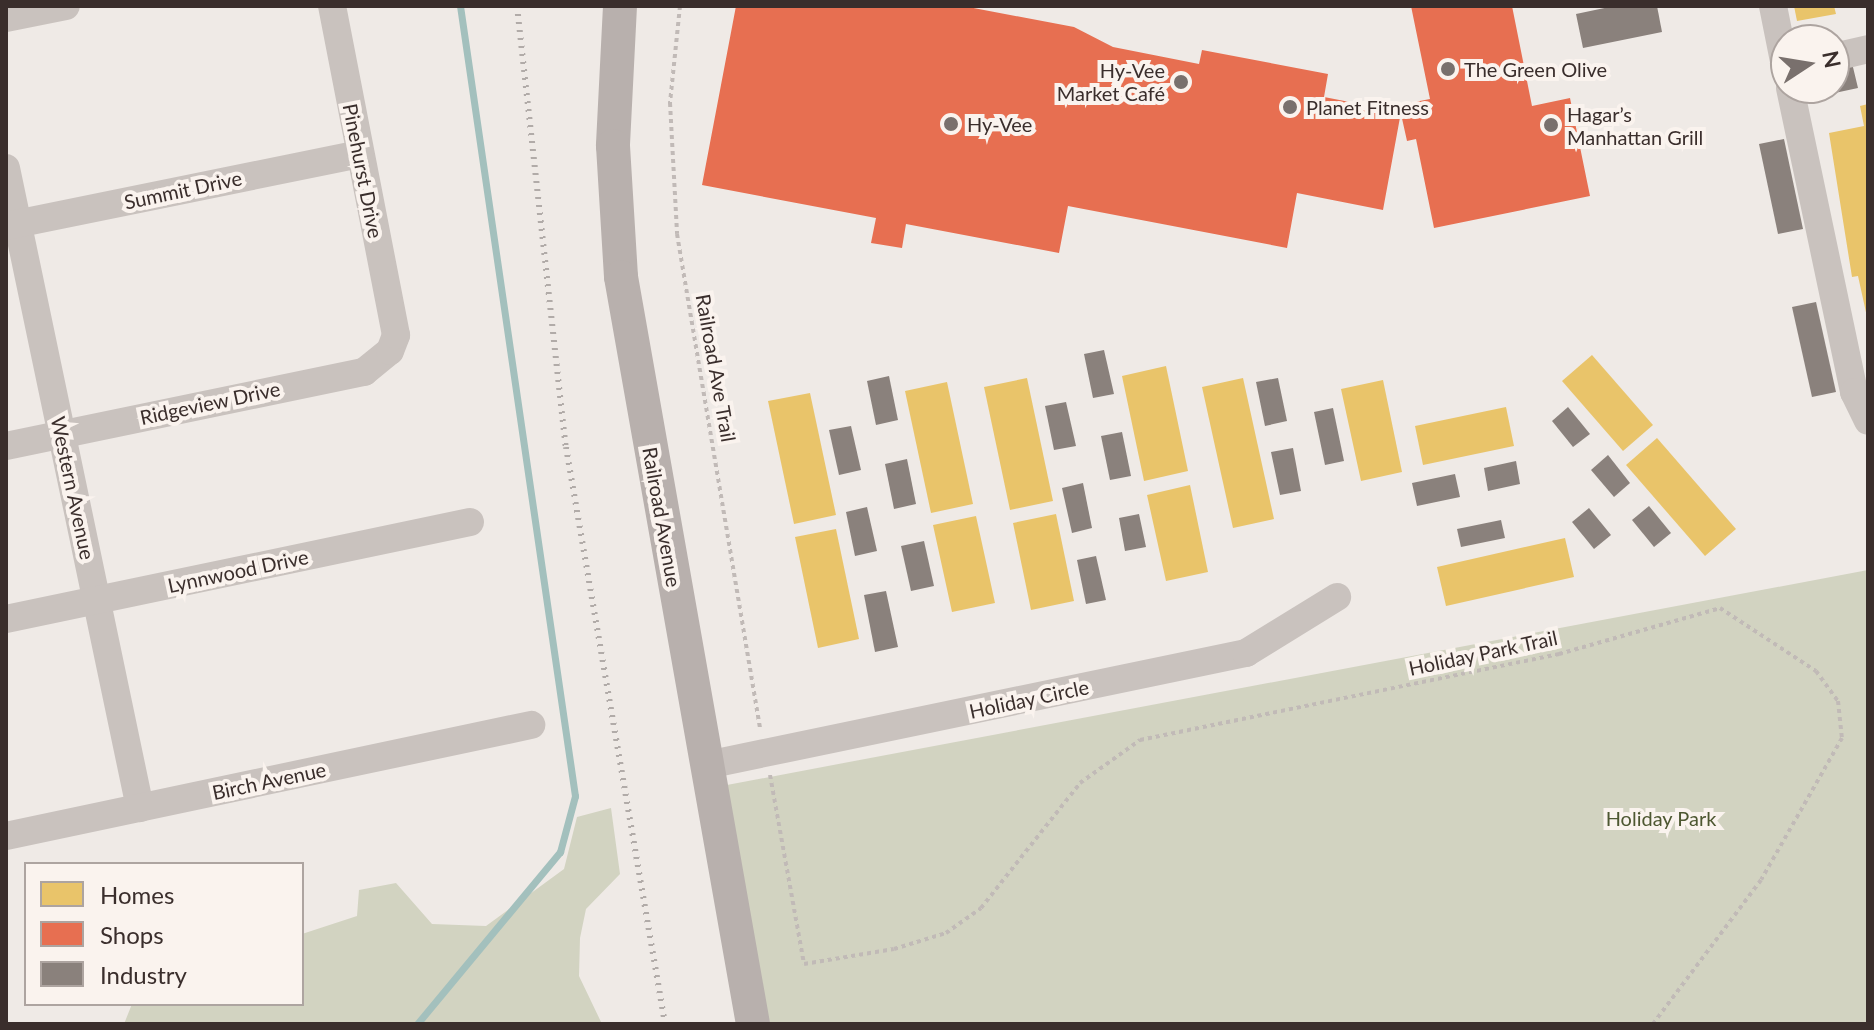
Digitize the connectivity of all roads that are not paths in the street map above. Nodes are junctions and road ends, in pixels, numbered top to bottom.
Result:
1 (66, 6) edge
2 (332, 6) edge
3 (620, 6) edge
4 (6, 18) edge
5 (1793, 104) edge
6 (360, 154) junction
7 (6, 168) edge
8 (12, 225) edge
9 (396, 335) joint
10 (1868, 421) edge
11 (62, 434) junction
12 (6, 446) edge
13 (470, 522) dead end
14 (1337, 597) dead end
15 (96, 600) junction
16 (6, 619) edge
17 (531, 725) dead end
18 (707, 765) junction
19 (140, 808) junction
20 (6, 836) edge
21 (753, 1024) edge

1 - 4 street
2 - 6 street, Pinehurst Drive
3 - 18 main road, Railroad Avenue
5 - 10 street
6 - 8 street, Summit Drive
6 - 9 street, Pinehurst Drive
7 - 8 street, Western Avenue
8 - 11 street, Western Avenue
9 - 11 street, Ridgeview Drive
11 - 12 street, Ridgeview Drive
11 - 15 street, Western Avenue
13 - 15 street, Lynnwood Drive
14 - 18 street, Holiday Circle
15 - 16 street, Lynnwood Drive
15 - 19 street, Western Avenue
17 - 19 street, Birch Avenue
18 - 21 main road, Railroad Avenue
19 - 20 street, Birch Avenue

